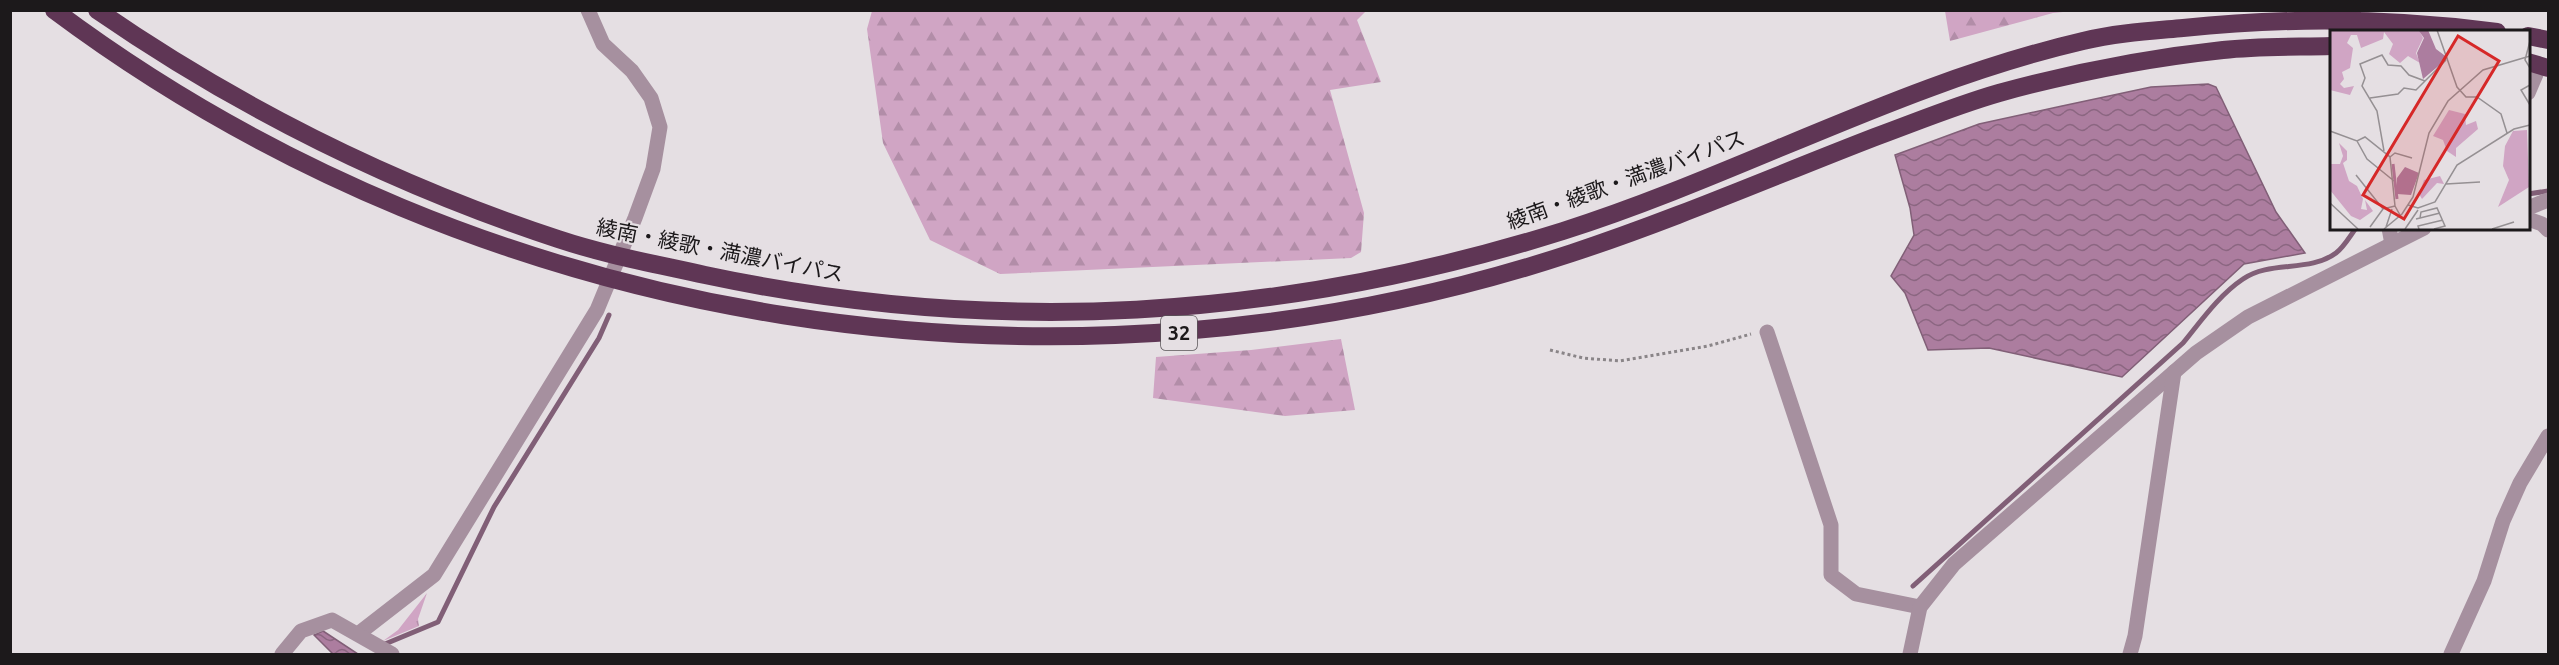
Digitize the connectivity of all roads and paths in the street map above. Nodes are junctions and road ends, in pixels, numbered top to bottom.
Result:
1 (54, 10) edge
2 (97, 10) edge
3 (588, 10) edge
4 (2355, 20) edge
5 (2482, 30) edge
6 (2529, 36) edge
7 (2548, 40) edge
8 (2330, 46) edge
9 (2539, 65) edge
10 (2529, 90) edge
11 (2548, 200) edge
12 (2529, 208) edge
13 (2529, 219) edge
14 (2389, 230) edge
15 (2420, 230) edge
16 (2548, 230) edge
17 (2392, 244) junction
18 (619, 257) junction
19 (610, 280) junction
20 (1767, 332) joint
21 (1550, 350) dead end
22 (2174, 372) junction
23 (2548, 436) edge
24 (1920, 607) junction
25 (358, 634) junction
26 (385, 650) edge
27 (282, 654) edge
28 (1910, 654) edge
29 (2130, 654) edge
30 (2451, 654) edge

1 - 19 highway, 32
2 - 18 highway, 綾南・綾歌・満濃バイパス / 32
3 - 18 street
4 - 5 highway, 綾南・綾歌・満濃バイパス / 32
4 - 18 highway, 綾南・綾歌・満濃バイパス / 32
6 - 7 highway
8 - 19 highway, 32
9 - 10 street
11 - 12 street
13 - 16 street
14 - 17 street
15 - 17 street
17 - 22 street
18 - 19 street
19 - 25 street
20 - 21 path
20 - 24 street
22 - 24 street
22 - 29 street
23 - 30 street
24 - 28 street
25 - 26 street
25 - 27 street

